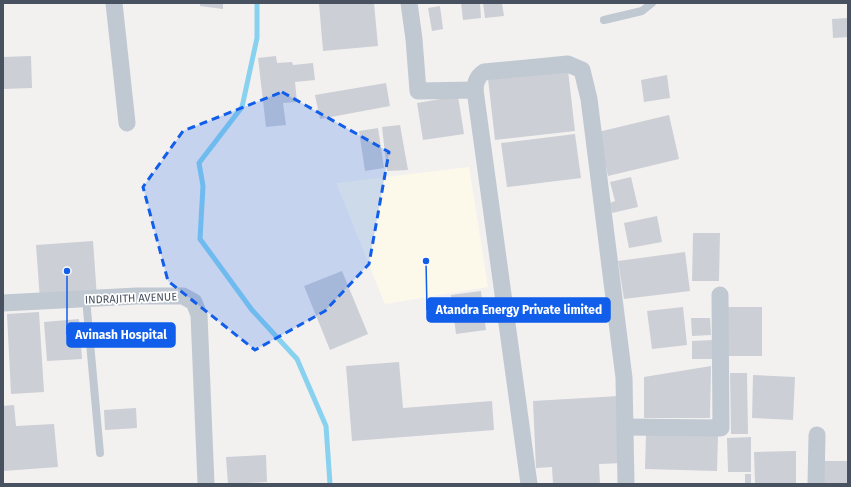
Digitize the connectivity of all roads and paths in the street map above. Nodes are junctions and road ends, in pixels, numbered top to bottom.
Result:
1 (114, 3) edge
2 (409, 3) edge
3 (652, 3) edge
4 (604, 20) dead end
5 (475, 90) junction
6 (127, 122) dead end
7 (720, 295) dead end
8 (86, 299) junction
9 (3, 303) edge
10 (625, 427) junction
11 (817, 435) dead end
12 (100, 453) dead end
13 (206, 484) edge
14 (529, 484) edge
15 (626, 484) edge
16 (816, 484) edge

1 - 6 street
2 - 5 street
3 - 4 lane
5 - 10 street
5 - 14 street
7 - 10 street
8 - 9 street, INDRAJITH AVENUE
8 - 12 lane
8 - 13 street, INDRAJITH AVENUE
10 - 15 street
11 - 16 street

